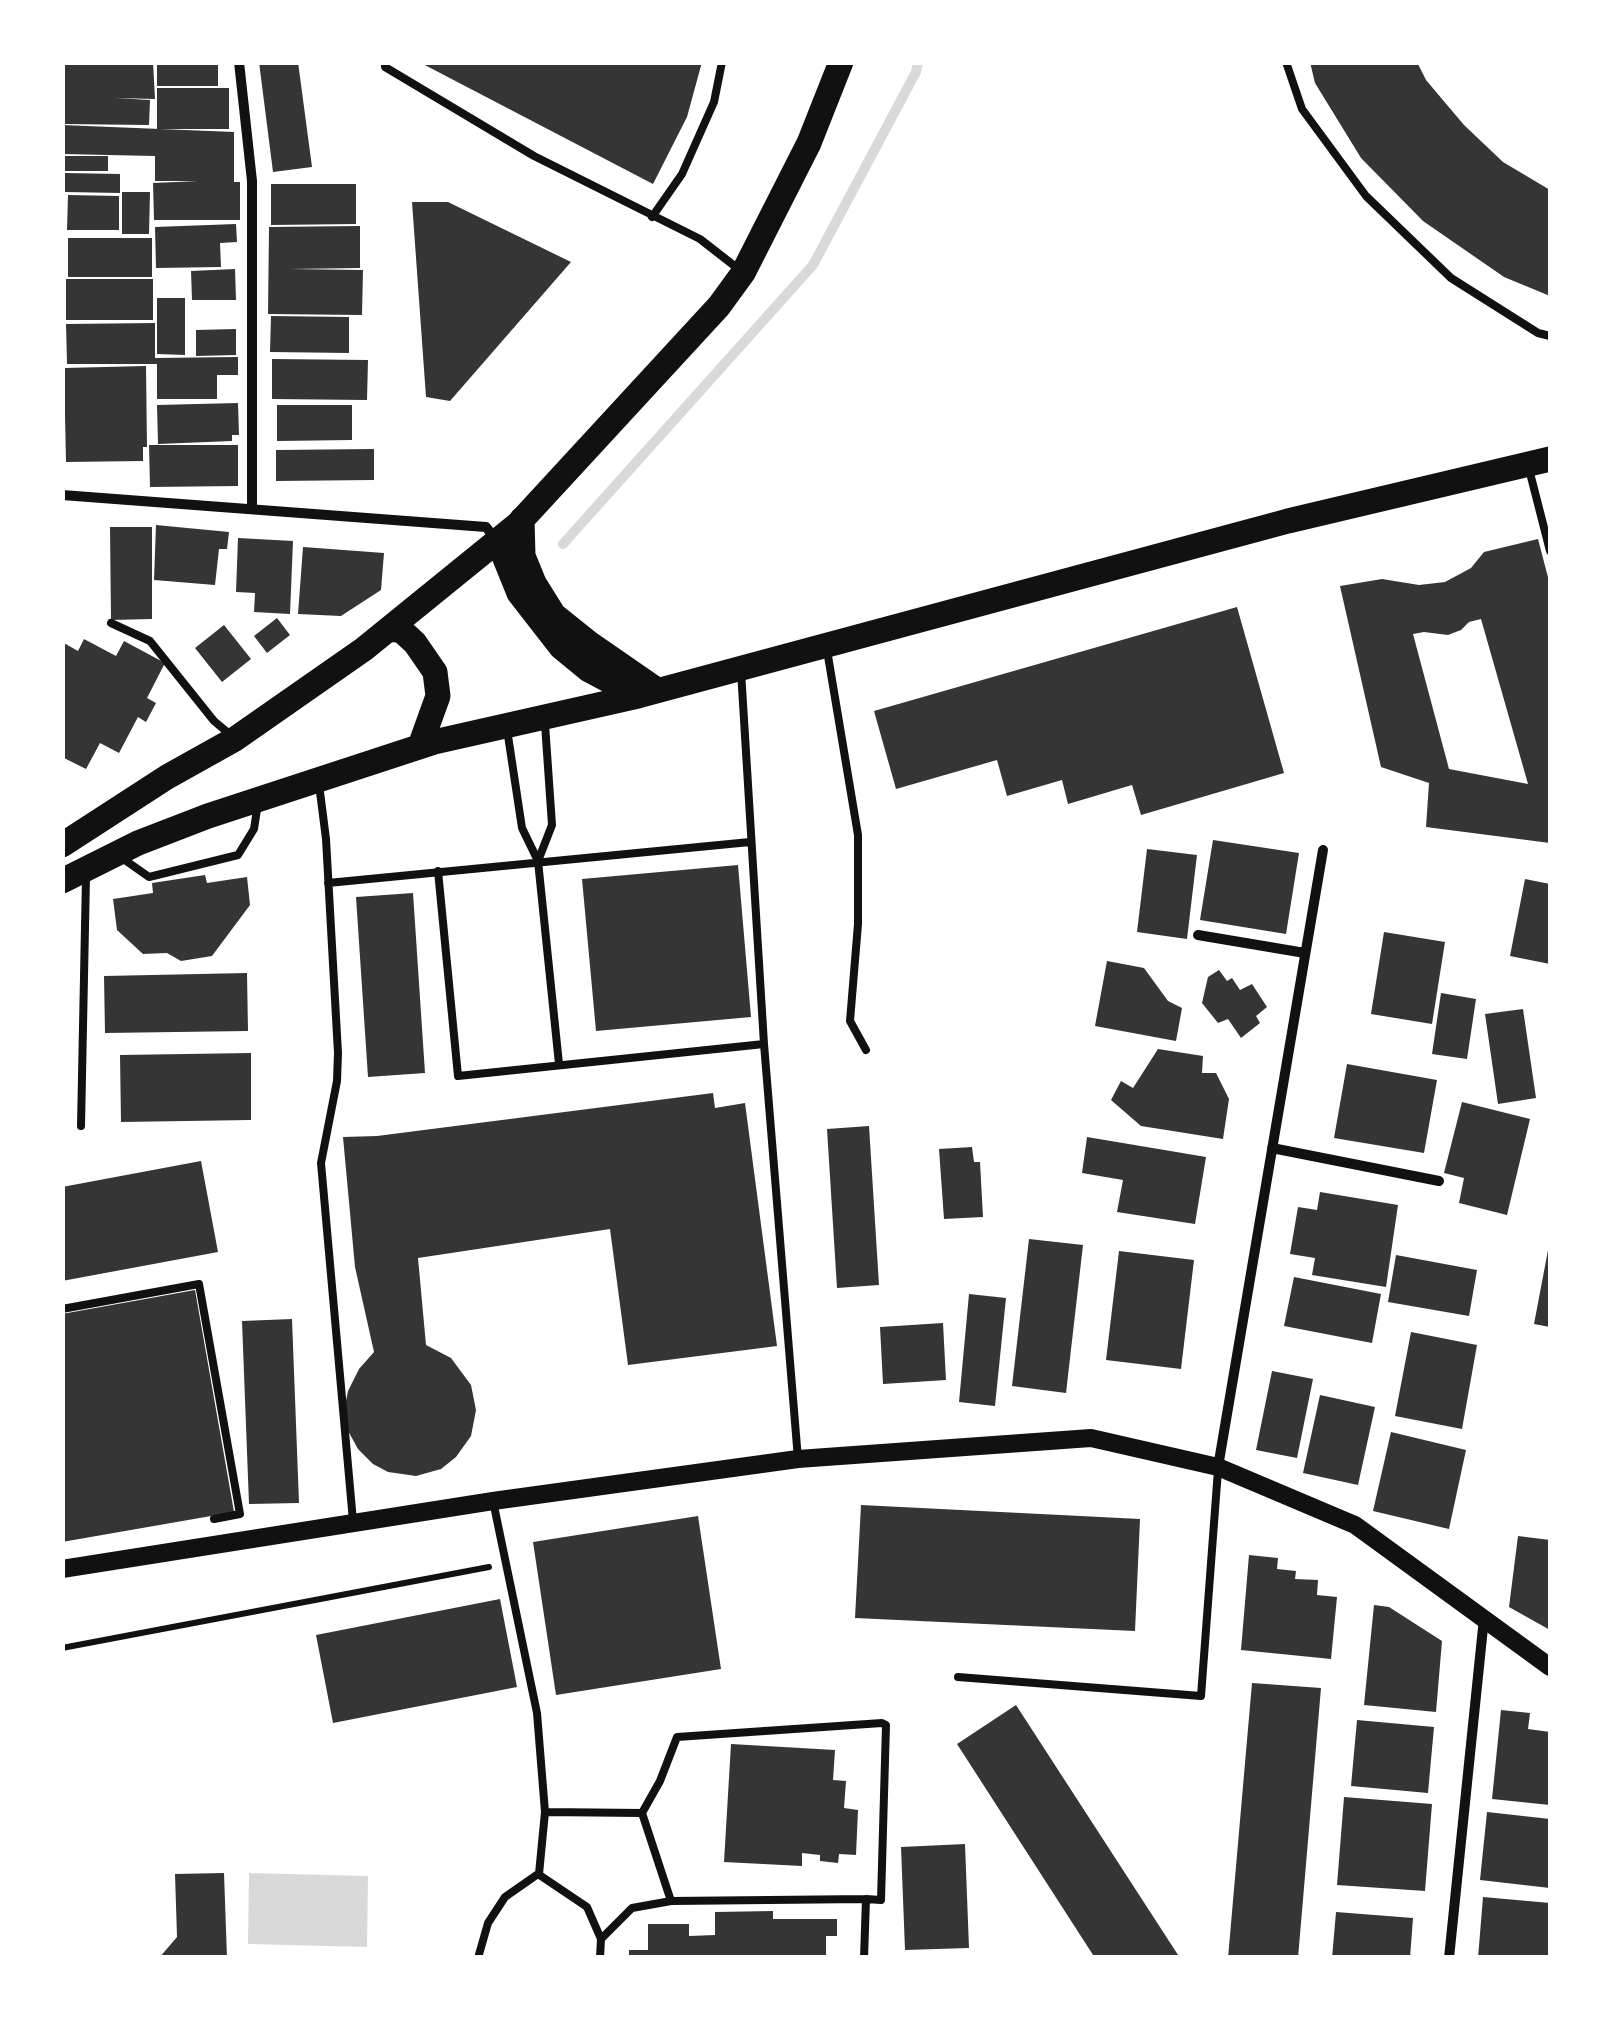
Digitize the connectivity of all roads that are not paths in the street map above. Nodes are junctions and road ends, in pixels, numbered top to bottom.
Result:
1 (239, 62) edge
2 (385, 62) edge
3 (722, 62) edge
4 (841, 62) edge
5 (1286, 62) edge
6 (652, 217) junction
7 (743, 273) junction
8 (1550, 336) edge
9 (1539, 462) edge
10 (62, 495) edge
11 (252, 508) junction
12 (522, 519) junction
13 (498, 541) junction
14 (1550, 551) edge
15 (111, 623) dead end
16 (389, 629) junction
17 (827, 645) junction
18 (741, 666) junction
19 (648, 693) junction
20 (545, 718) junction
21 (506, 726) junction
22 (235, 740) junction
23 (420, 746) junction
24 (318, 780) junction
25 (258, 799) junction
26 (750, 842) junction
27 (62, 845) edge
28 (1322, 850) dead end
29 (115, 854) junction
30 (538, 862) junction
31 (86, 867) junction
32 (438, 871) junction
33 (62, 880) edge
34 (328, 883) junction
35 (1198, 936) dead end
36 (1305, 953) junction
37 (764, 1044) junction
38 (866, 1050) dead end
39 (559, 1064) junction
40 (81, 1126) dead end
41 (1272, 1148) junction
42 (1440, 1181) dead end
43 (62, 1309) edge
44 (798, 1460) junction
45 (1218, 1467) junction
46 (493, 1502) junction
47 (228, 1516) junction
48 (214, 1519) dead end
49 (354, 1524) junction
50 (232, 1543) junction
51 (62, 1569) edge
52 (1484, 1617) junction
53 (1550, 1667) edge
54 (958, 1677) dead end
55 (545, 1812) junction
56 (642, 1813) junction
57 (539, 1874) dead end
58 (866, 1899) junction
59 (672, 1900) junction
60 (601, 1939) junction
61 (478, 1958) edge
62 (600, 1958) edge
63 (864, 1958) edge
64 (1448, 1958) edge

1 - 11 street
2 - 6 lane
3 - 6 lane
4 - 7 main road
5 - 8 lane
6 - 7 lane
7 - 12 main road
9 - 14 lane
9 - 17 main road
10 - 11 street
11 - 13 street
12 - 13 main road
12 - 19 main road
13 - 16 main road
13 - 19 main road
15 - 22 lane
16 - 22 main road
16 - 23 main road
17 - 18 main road
17 - 38 lane
18 - 19 main road
18 - 26 lane
19 - 20 main road
20 - 21 main road
20 - 30 lane
21 - 23 main road
21 - 30 lane
22 - 27 main road
23 - 24 main road
24 - 25 main road
24 - 34 lane
25 - 29 main road
25 - 29 lane
26 - 30 lane
26 - 37 lane
28 - 36 street
29 - 31 main road
30 - 32 lane
30 - 39 lane
31 - 33 main road
31 - 40 lane
32 - 34 lane
32 - 39 lane
34 - 49 lane
35 - 36 street
36 - 41 street
37 - 39 lane
37 - 44 lane
41 - 42 street
41 - 45 street
43 - 47 lane
44 - 45 street
44 - 46 street
45 - 52 street
45 - 54 lane
46 - 49 street
46 - 55 lane
47 - 48 lane
47 - 50 lane
49 - 50 street
50 - 51 street
52 - 53 street
52 - 64 street
55 - 56 lane
55 - 57 lane
56 - 58 lane
56 - 59 lane
58 - 59 lane
58 - 63 lane
59 - 60 lane
60 - 61 lane
60 - 62 lane

